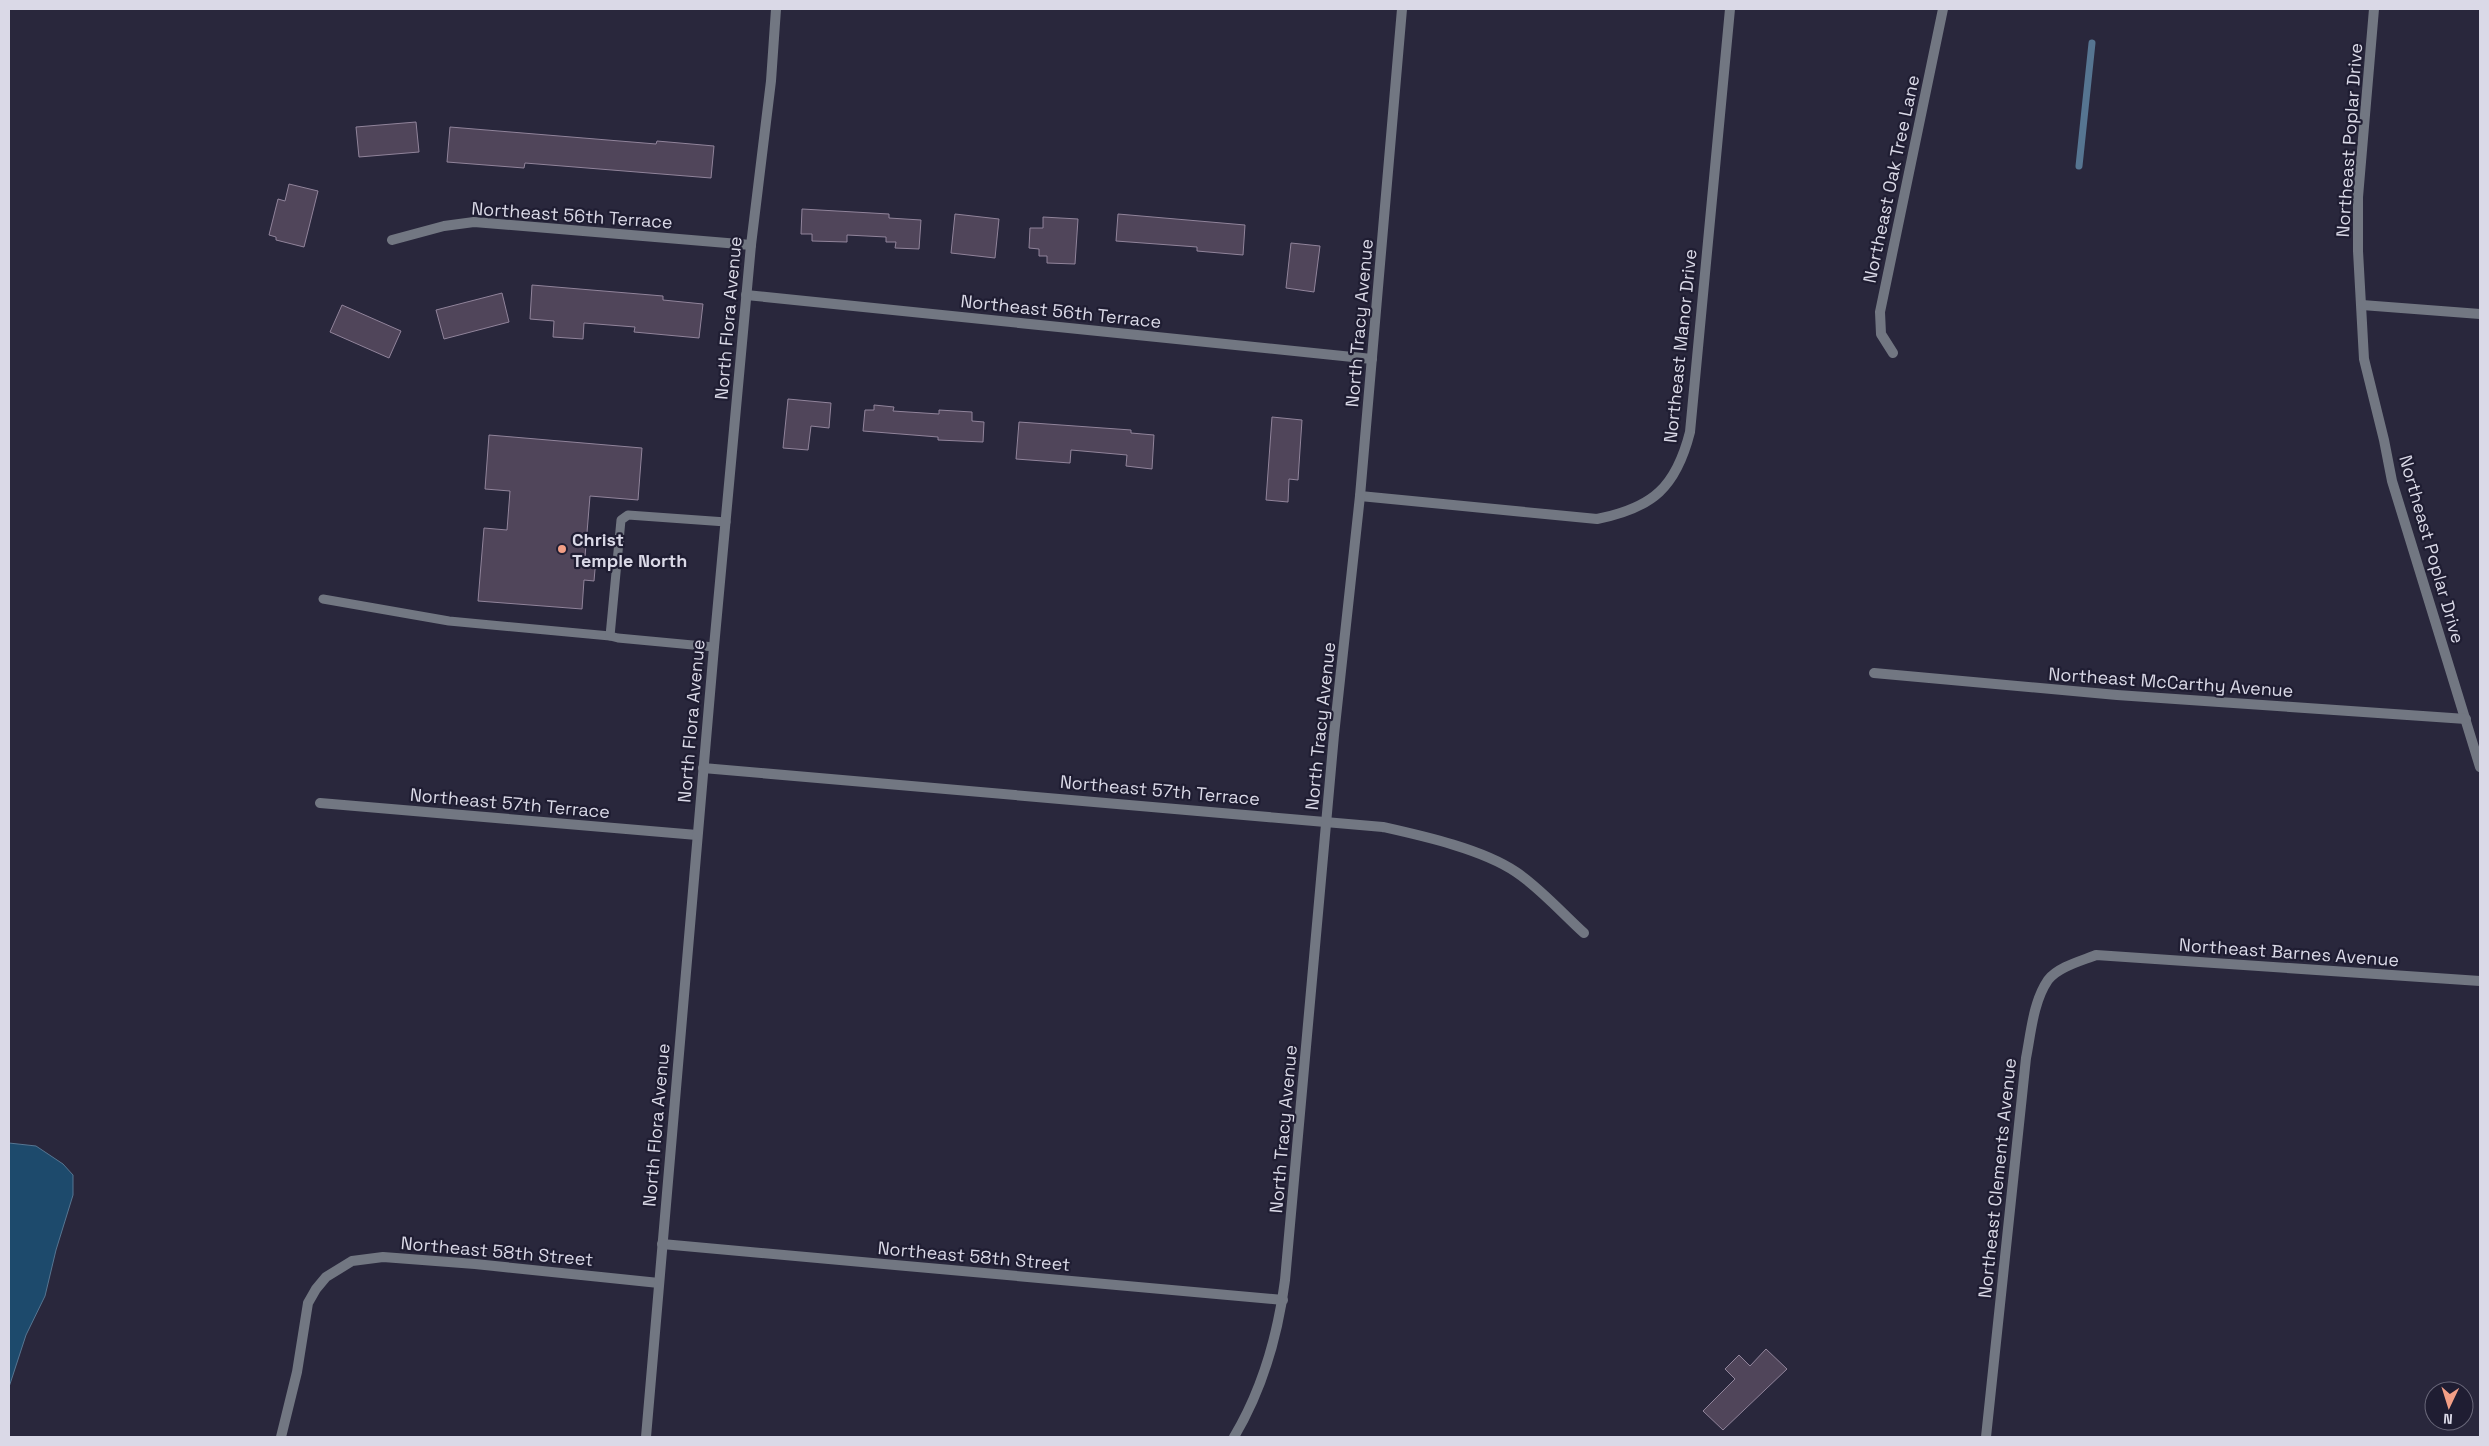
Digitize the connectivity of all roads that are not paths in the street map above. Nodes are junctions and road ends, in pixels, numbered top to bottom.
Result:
1 (776, 9) edge
2 (1402, 9) edge
3 (1730, 9) edge
4 (1943, 9) edge
5 (2374, 9) edge
6 (392, 240) dead end
7 (751, 245) junction
8 (746, 295) junction
9 (2362, 304) junction
10 (2480, 314) edge
11 (1893, 352) dead end
12 (1372, 359) junction
13 (1360, 496) junction
14 (726, 522) junction
15 (323, 599) dead end
16 (610, 636) junction
17 (714, 647) junction
18 (1874, 673) dead end
19 (2466, 719) junction
20 (2480, 766) edge
21 (703, 768) junction
22 (320, 803) dead end
23 (1327, 820) junction
24 (697, 835) junction
25 (1584, 933) dead end
26 (2096, 955) joint
27 (2480, 981) edge
28 (662, 1244) junction
29 (659, 1283) junction
30 (1282, 1300) junction
31 (281, 1437) edge
32 (646, 1437) edge
33 (1234, 1437) edge
34 (1986, 1437) edge

1 - 7 street, North Flora Avenue
2 - 12 street, North Tracy Avenue
3 - 13 street, Northeast Manor Drive
4 - 11 street, Northeast Oak Tree Lane
5 - 9 street, Northeast Poplar Drive
6 - 7 street, Northeast 56th Terrace
7 - 8 street, North Flora Avenue
8 - 12 street, Northeast 56th Terrace
8 - 14 street, North Flora Avenue
9 - 10 street
9 - 19 street, Northeast Poplar Drive
12 - 13 street, North Tracy Avenue
13 - 23 street, North Tracy Avenue
14 - 16 lane
14 - 17 street, North Flora Avenue
15 - 16 lane
16 - 17 lane
17 - 21 street, North Flora Avenue
18 - 19 street, Northeast McCarthy Avenue
19 - 20 street, Northeast Poplar Drive
21 - 23 street, Northeast 57th Terrace
21 - 24 street, North Flora Avenue
22 - 24 street, Northeast 57th Terrace
23 - 25 street, Northeast 57th Terrace
23 - 30 street, North Tracy Avenue
24 - 28 street, North Flora Avenue
26 - 27 street, Northeast Barnes Avenue
26 - 34 street, Northeast Clements Avenue
28 - 29 street, North Flora Avenue
28 - 30 street, Northeast 58th Street
29 - 31 street, Northeast 58th Street
29 - 32 street, North Flora Avenue
30 - 33 street, North Tracy Avenue

